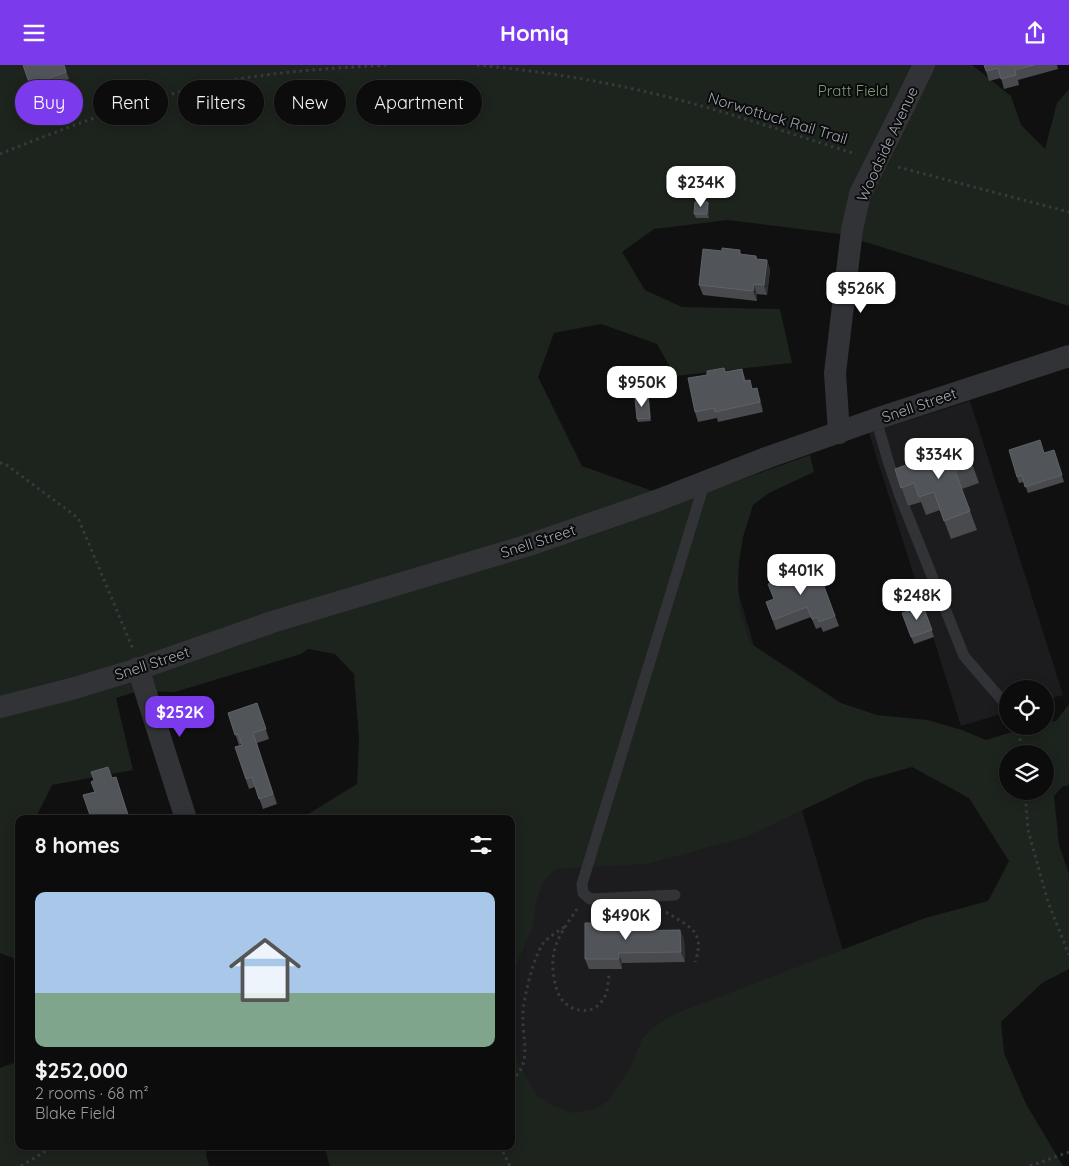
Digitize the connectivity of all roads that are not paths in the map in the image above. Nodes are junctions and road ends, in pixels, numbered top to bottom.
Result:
1 (924, 65) edge
2 (1069, 356) edge
3 (876, 419) junction
4 (839, 433) junction
5 (706, 481) junction
6 (140, 668) junction
7 (999, 697) edge
8 (0, 707) edge
9 (185, 815) edge
10 (675, 895) dead end

1 - 4 street, Woodside Avenue, bridge
2 - 3 street, Snell Street
3 - 4 street, Snell Street
3 - 7 lane
4 - 5 street, Snell Street
5 - 6 street, Snell Street
5 - 10 lane
6 - 8 street, Snell Street
6 - 9 street

